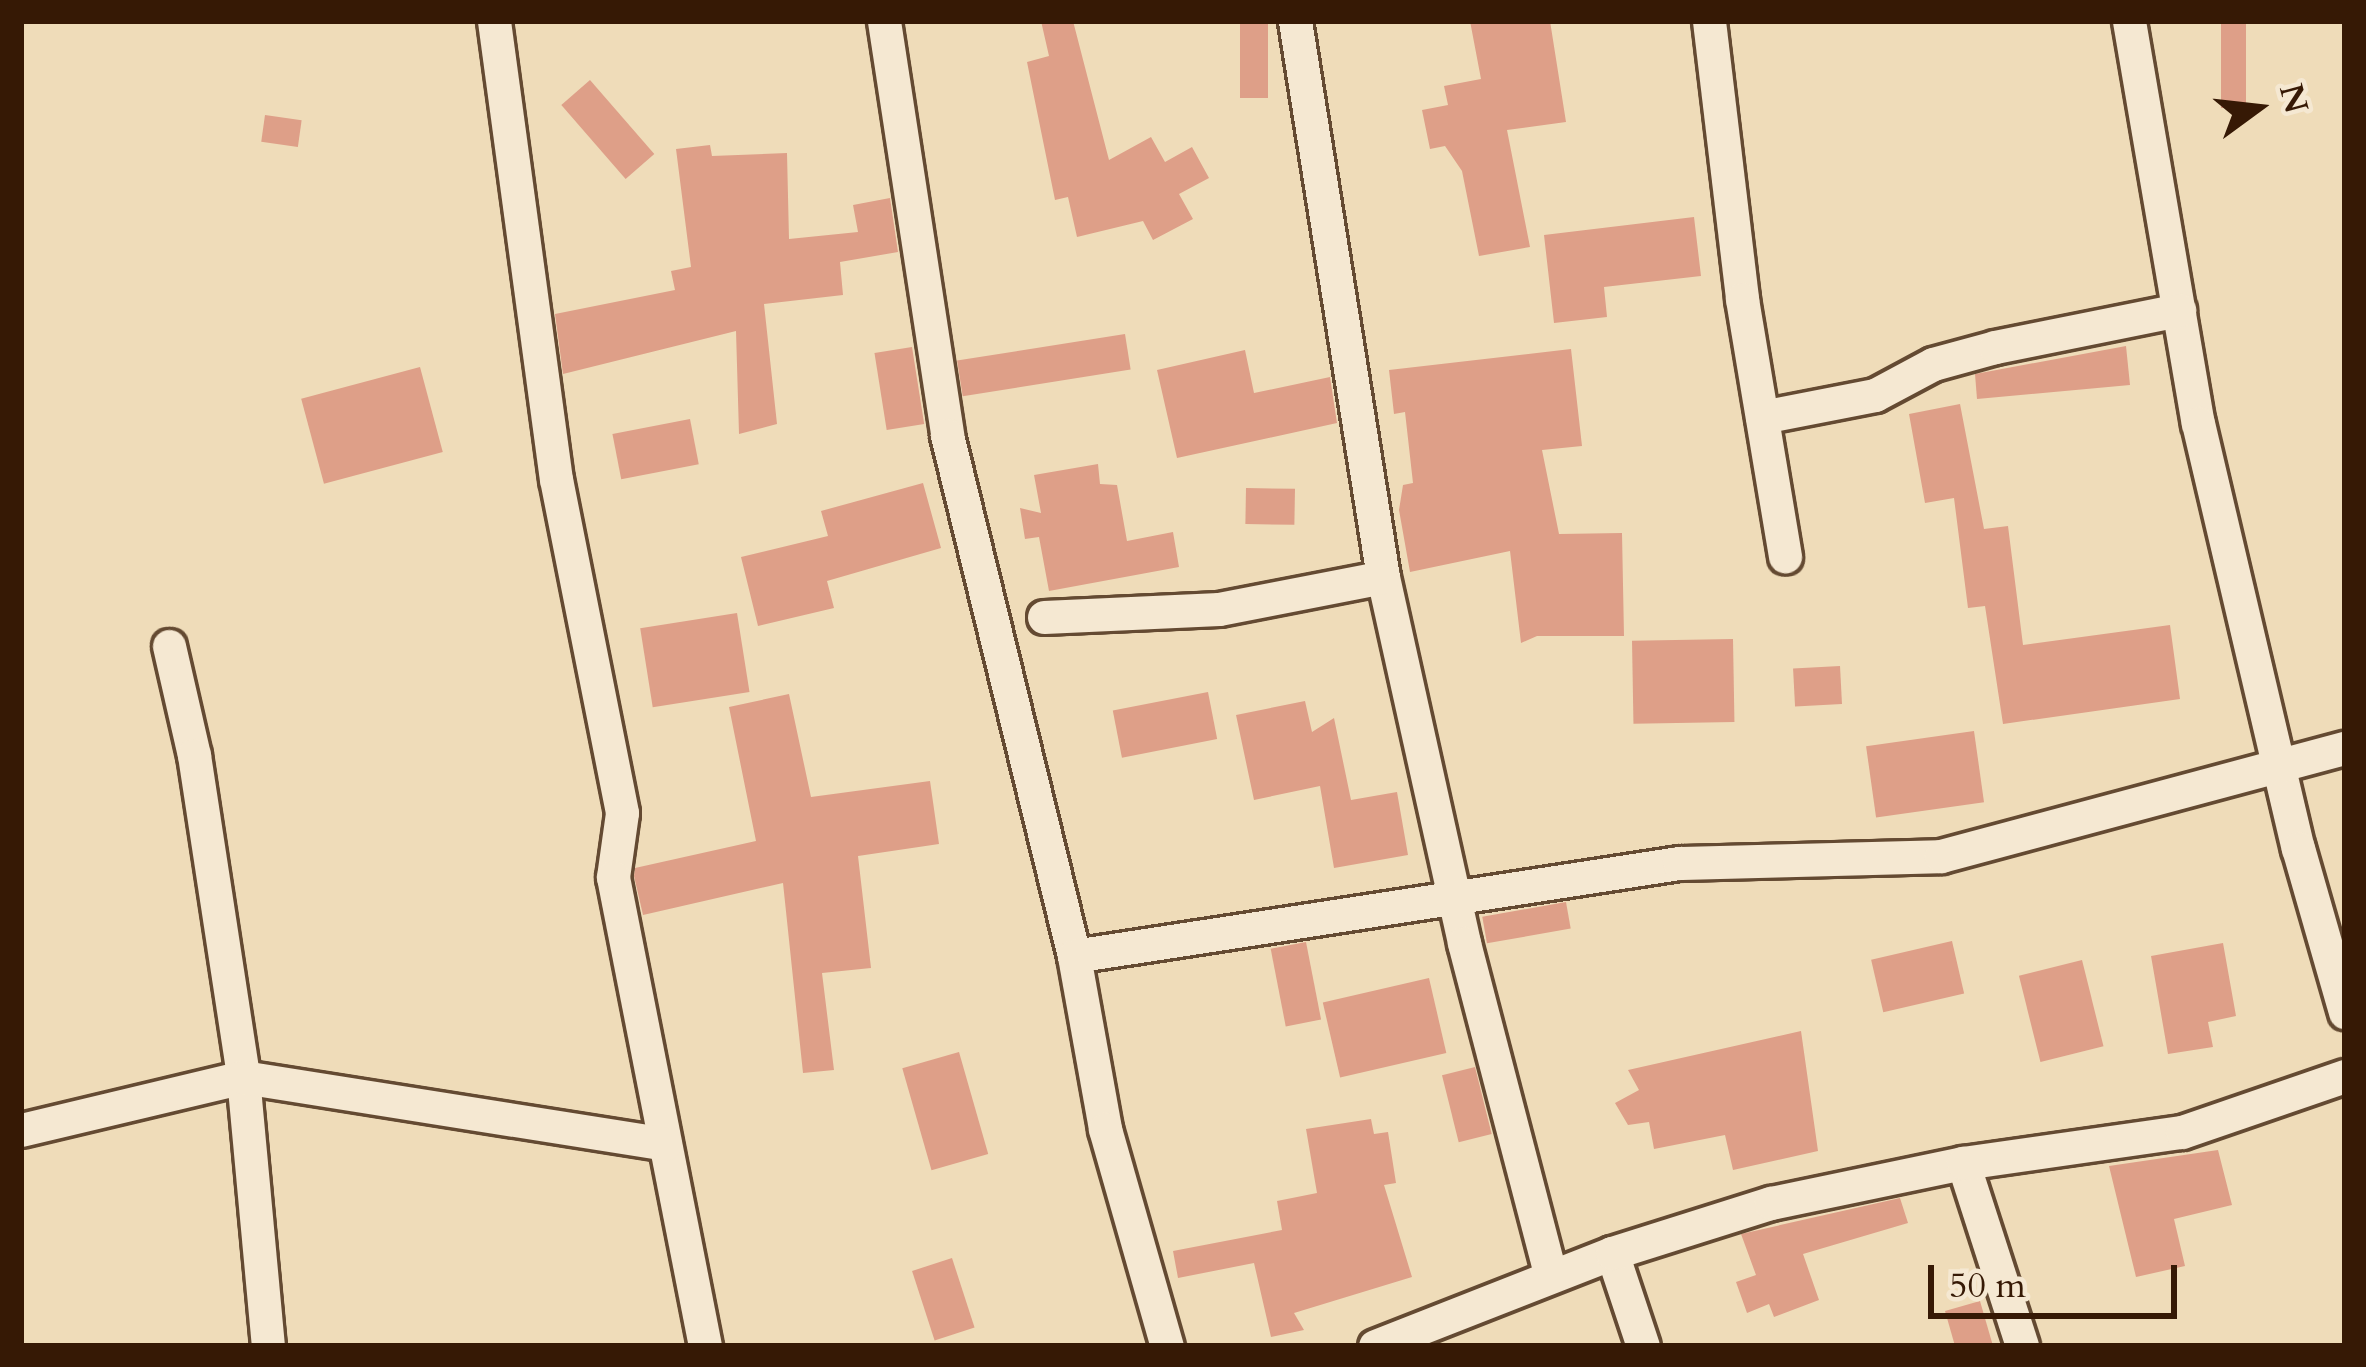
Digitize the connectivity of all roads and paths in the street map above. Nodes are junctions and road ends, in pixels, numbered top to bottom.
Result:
1 (494, 21) edge
2 (884, 21) edge
3 (1295, 21) edge
4 (1709, 21) edge
5 (2128, 21) edge
6 (2179, 310) junction
7 (1762, 417) junction
8 (1785, 556) dead end
9 (1383, 577) junction
10 (1044, 617) dead end
11 (169, 646) dead end
12 (2345, 748) edge
13 (2278, 763) junction
14 (1454, 902) junction
15 (1074, 956) junction
16 (2345, 1010) edge
17 (2345, 1076) edge
18 (243, 1077) junction
19 (21, 1130) edge
20 (665, 1144) junction
21 (1964, 1163) junction
22 (1612, 1253) junction
23 (1551, 1276) junction
24 (268, 1346) edge
25 (705, 1346) edge
26 (1167, 1346) edge
27 (1375, 1346) edge
28 (1643, 1346) edge
29 (2022, 1346) edge

1 - 20 street
2 - 15 street
3 - 9 street
4 - 7 street
5 - 6 street
6 - 7 street
6 - 13 street
7 - 8 street
9 - 10 street
9 - 14 street
11 - 18 street
12 - 13 street
13 - 14 street
13 - 16 street
14 - 15 street
14 - 23 street
15 - 26 street
17 - 21 street
18 - 19 street
18 - 20 street
18 - 24 street
20 - 25 street
21 - 22 street
21 - 29 street
22 - 23 street
22 - 28 street
23 - 27 street

